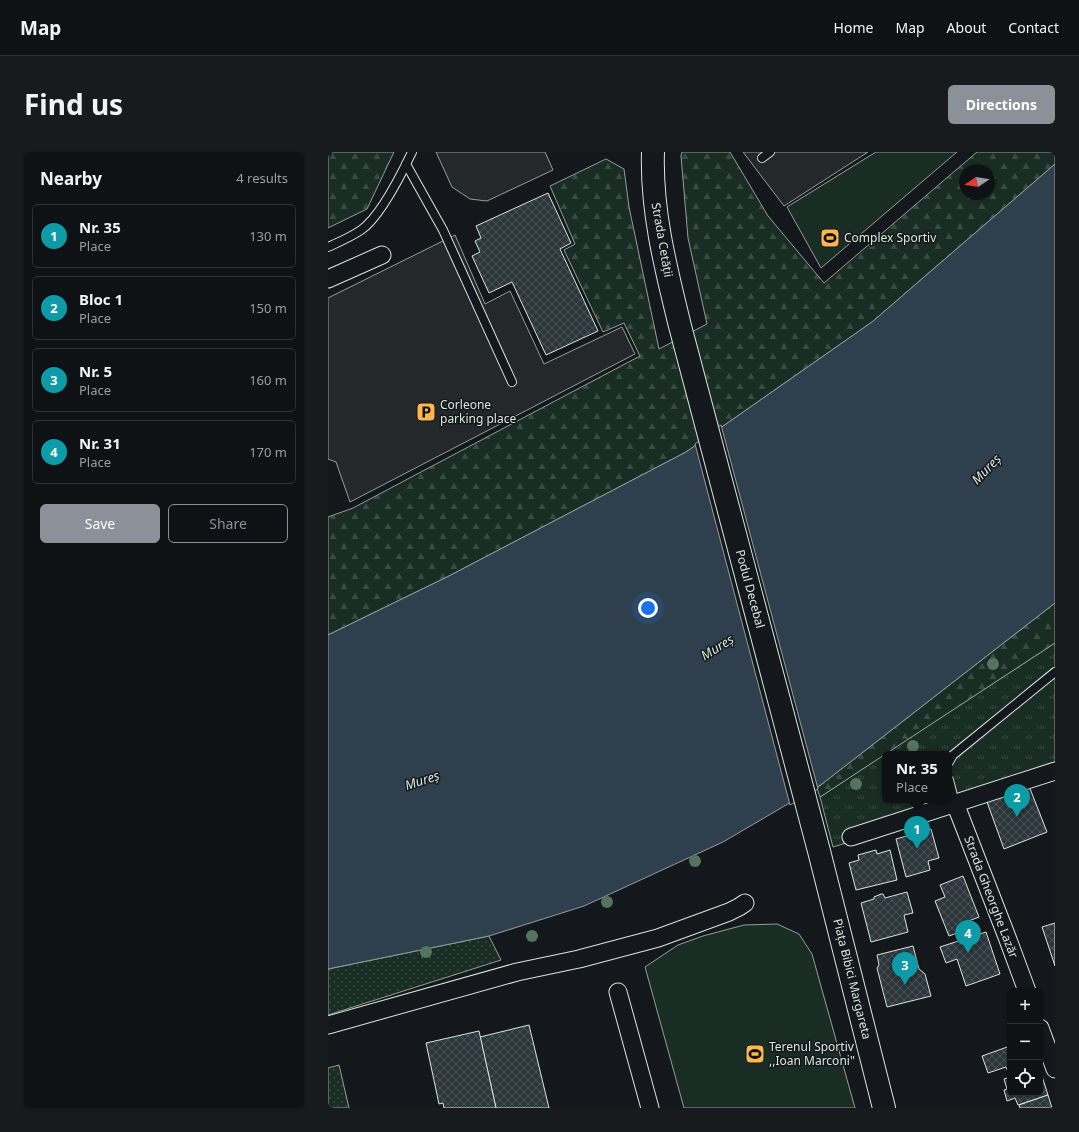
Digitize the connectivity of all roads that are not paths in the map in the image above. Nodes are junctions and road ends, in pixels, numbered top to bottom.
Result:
1 (412, 152) edge
2 (653, 152) edge
3 (770, 152) edge
4 (762, 158) dead end
5 (406, 164) junction
6 (328, 247) edge
7 (382, 255) dead end
8 (328, 279) edge
9 (680, 326) joint
10 (512, 382) dead end
11 (1055, 672) edge
12 (952, 757) edge
13 (1055, 771) edge
14 (952, 792) edge
15 (955, 803) junction
16 (851, 837) dead end
17 (819, 851) joint
18 (745, 902) dead end
19 (1026, 988) edge
20 (618, 992) dead end
21 (328, 1025) edge
22 (1043, 1036) edge
23 (1055, 1069) edge
24 (650, 1108) edge
25 (884, 1108) edge

1 - 5 lane
2 - 9 main road, Strada Cetății
3 - 4 lane
5 - 6 lane
5 - 10 lane
7 - 8 street
9 - 17 main road, Podul Decebal
11 - 12 lane
13 - 15 street
14 - 15 lane
15 - 16 street
15 - 19 street, Strada Gheorghe Lazăr
17 - 25 main road, Piața Bibici Margareta
18 - 21 street
20 - 24 street
22 - 23 street

